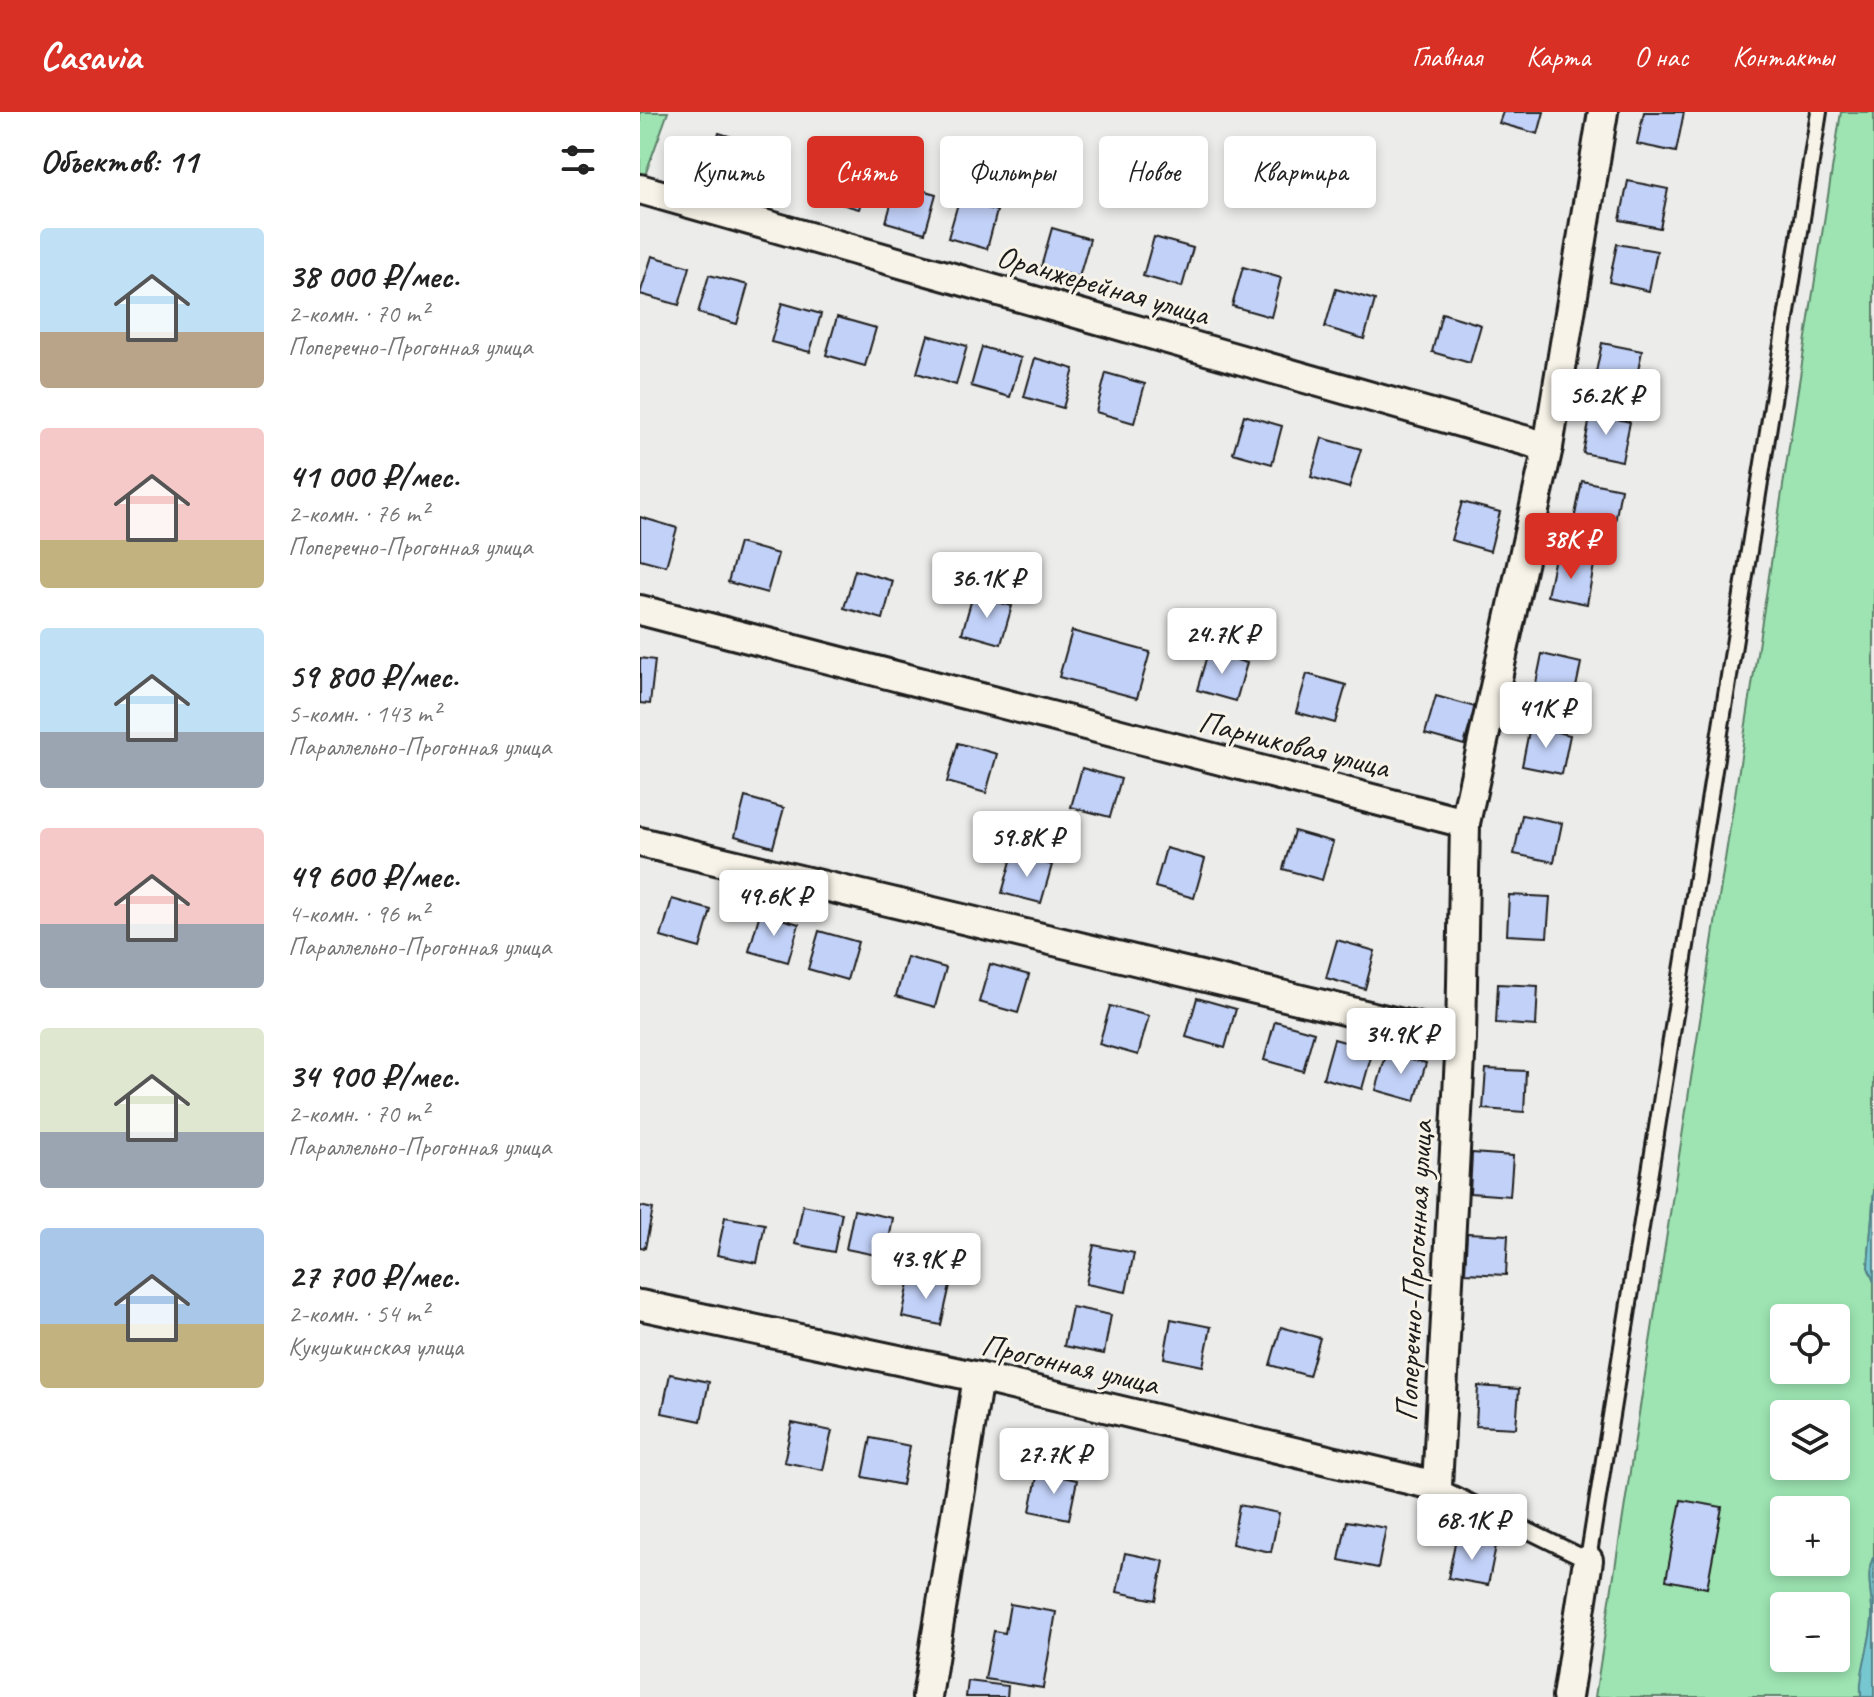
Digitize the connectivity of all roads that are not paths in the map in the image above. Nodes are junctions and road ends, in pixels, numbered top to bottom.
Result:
1 (1603, 112) edge
2 (1819, 112) edge
3 (640, 189) edge
4 (1548, 447) junction
5 (640, 610) edge
6 (1465, 823) junction
7 (640, 842) edge
8 (1461, 1038) junction
9 (640, 1305) edge
10 (978, 1377) junction
11 (1437, 1486) junction
12 (1588, 1560) junction
13 (927, 1697) edge
14 (1567, 1697) edge

1 - 4 street, Поперечно-Прогонная улица
2 - 12 lane
3 - 4 street, Оранжерейная улица
4 - 6 street, Поперечно-Прогонная улица
5 - 6 street, Парниковая улица
6 - 8 street, Поперечно-Прогонная улица
7 - 8 street
8 - 11 street, Поперечно-Прогонная улица
9 - 10 street, Прогонная улица
10 - 11 street, Прогонная улица
10 - 13 street
11 - 12 lane
12 - 14 street

